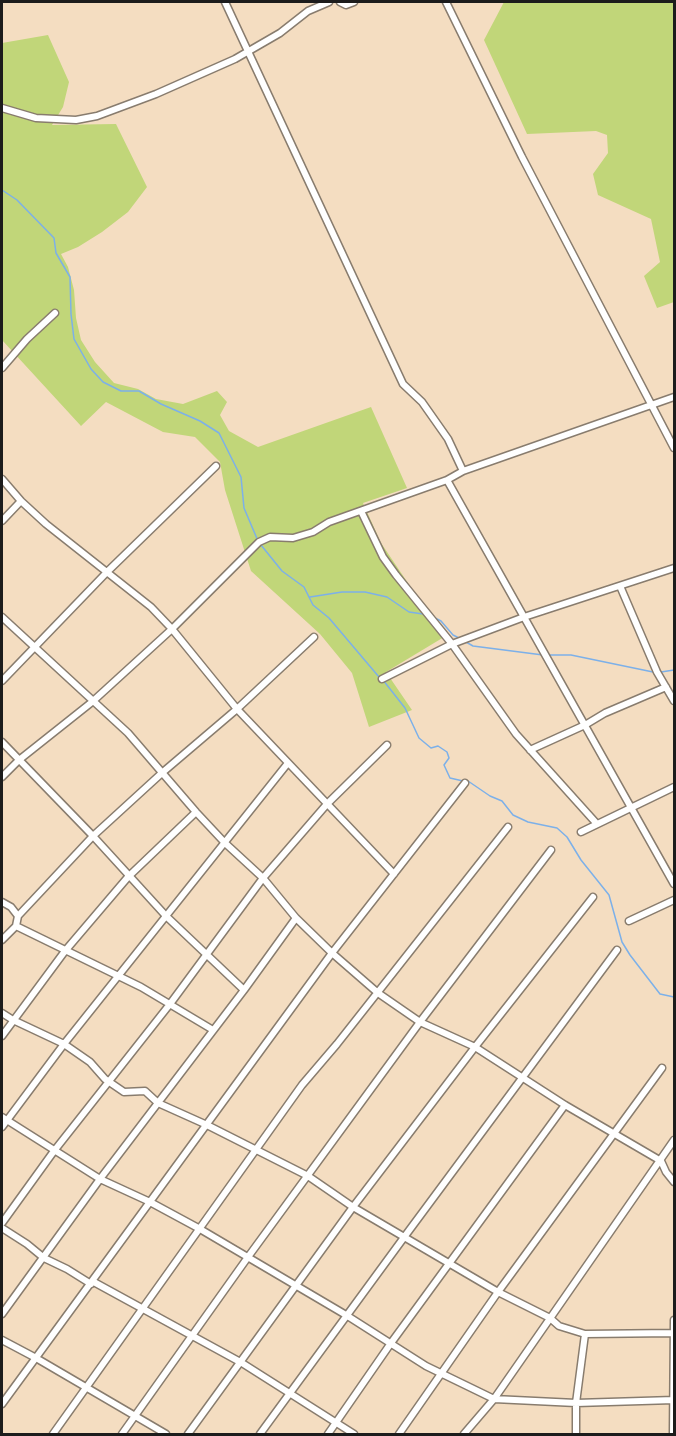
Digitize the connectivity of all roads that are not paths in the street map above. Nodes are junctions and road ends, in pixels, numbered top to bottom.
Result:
1 (225, 2) edge
2 (329, 2) edge
3 (340, 2) edge
4 (354, 2) edge
5 (446, 2) edge
6 (247, 51) junction
7 (2, 108) edge
8 (55, 314) dead end
9 (2, 368) edge
10 (675, 397) edge
11 (651, 405) junction
12 (675, 448) edge
13 (216, 466) dead end
14 (463, 471) junction
15 (2, 479) edge
16 (447, 480) junction
17 (21, 501) junction
18 (361, 511) junction
19 (2, 521) edge
20 (675, 568) edge
21 (108, 570) junction
22 (620, 586) junction
23 (2, 617) edge
24 (524, 617) junction
25 (172, 628) junction
26 (314, 637) dead end
27 (452, 644) junction
28 (32, 647) junction
29 (382, 679) dead end
30 (2, 681) edge
31 (666, 687) junction
32 (675, 701) edge
33 (92, 702) junction
34 (237, 709) junction
35 (585, 725) junction
36 (2, 742) edge
37 (387, 745) dead end
38 (530, 750) junction
39 (19, 760) junction
40 (288, 763) junction
41 (163, 772) junction
42 (2, 777) edge
43 (465, 783) dead end
44 (675, 787) edge
45 (327, 804) junction
46 (632, 808) junction
47 (196, 812) junction
48 (597, 824) junction
49 (508, 827) dead end
50 (581, 832) dead end
51 (93, 836) junction
52 (225, 843) junction
53 (551, 850) dead end
54 (394, 874) junction
55 (128, 877) junction
56 (263, 878) junction
57 (675, 884) edge
58 (593, 897) dead end
59 (675, 900) edge
60 (2, 902) edge
61 (18, 916) junction
62 (166, 916) junction
63 (296, 918) junction
64 (629, 921) dead end
65 (16, 926) junction
66 (2, 940) edge
67 (617, 950) dead end
68 (65, 951) junction
69 (332, 953) junction
70 (206, 954) junction
71 (117, 977) junction
72 (244, 990) junction
73 (378, 993) junction
74 (170, 1004) junction
75 (2, 1012) edge
76 (13, 1020) junction
77 (420, 1022) junction
78 (213, 1030) junction
79 (2, 1035) edge
80 (64, 1044) junction
81 (475, 1047) junction
82 (662, 1068) dead end
83 (521, 1078) junction
84 (108, 1082) junction
85 (158, 1103) junction
86 (565, 1105) junction
87 (4, 1119) edge
88 (207, 1125) junction
89 (2, 1127) edge
90 (613, 1134) junction
91 (675, 1140) edge
92 (256, 1150) junction
93 (54, 1151) junction
94 (661, 1161) junction
95 (308, 1176) junction
96 (100, 1179) junction
97 (675, 1182) edge
98 (150, 1202) junction
99 (353, 1207) junction
100 (2, 1223) edge
101 (2, 1228) edge
102 (200, 1229) junction
103 (405, 1236) junction
104 (248, 1257) junction
105 (44, 1258) junction
106 (450, 1262) junction
107 (92, 1282) junction
108 (294, 1286) junction
109 (498, 1292) junction
110 (143, 1308) junction
111 (2, 1314) edge
112 (346, 1315) junction
113 (550, 1317) junction
114 (675, 1320) edge
115 (674, 1333) edge
116 (585, 1334) junction
117 (191, 1335) junction
118 (674, 1338) edge
119 (2, 1340) edge
120 (391, 1343) junction
121 (36, 1358) junction
122 (242, 1363) junction
123 (442, 1374) junction
124 (87, 1387) junction
125 (289, 1393) junction
126 (494, 1399) junction
127 (674, 1400) edge
128 (576, 1403) junction
129 (2, 1404) edge
130 (136, 1416) junction
131 (337, 1424) junction
132 (53, 1434) edge
133 (122, 1434) edge
134 (166, 1434) edge
135 (188, 1434) edge
136 (260, 1434) edge
137 (328, 1434) edge
138 (354, 1434) edge
139 (399, 1434) edge
140 (464, 1434) edge
141 (576, 1434) edge
142 (673, 1434) edge

1 - 6 street
2 - 6 street
3 - 4 street
5 - 11 street
6 - 7 street
6 - 14 street
8 - 9 street
10 - 11 street
11 - 12 street
11 - 14 street
13 - 21 street
14 - 16 street
15 - 17 street
16 - 18 street
16 - 24 street
17 - 19 street
17 - 21 street
18 - 25 street
18 - 27 street
20 - 22 street
21 - 25 street
21 - 28 street
22 - 24 street
22 - 31 street
23 - 28 street
24 - 27 street
24 - 35 street
25 - 33 street
25 - 34 street
26 - 34 street
27 - 29 street
27 - 38 street
28 - 30 street
28 - 33 street
31 - 32 street
31 - 35 street
33 - 39 street
33 - 41 street
34 - 40 street
34 - 41 street
35 - 38 street
35 - 46 street
36 - 39 street
37 - 45 street
38 - 48 street
39 - 42 street
39 - 51 street
40 - 45 street
40 - 52 street
41 - 47 street
41 - 51 street
43 - 54 street
44 - 46 street
45 - 54 street
45 - 56 street
46 - 48 street
46 - 57 street
47 - 52 street
47 - 55 street
48 - 50 street
49 - 73 street
51 - 55 street
51 - 61 street
52 - 56 street
52 - 62 street
53 - 77 street
54 - 69 street
55 - 62 street
55 - 68 street
56 - 63 street
56 - 70 street
58 - 81 street
59 - 64 street
60 - 61 street
61 - 65 street
62 - 70 street
62 - 71 street
63 - 69 street
63 - 72 street
65 - 66 street
65 - 68 street
67 - 83 street
68 - 71 street
68 - 76 street
69 - 73 street
69 - 88 street
70 - 72 street
70 - 74 street
71 - 74 street
71 - 80 street
72 - 78 street
73 - 77 street
73 - 92 street
74 - 78 street
74 - 84 street
75 - 76 street
76 - 79 street
76 - 80 street
77 - 81 street
77 - 95 street
78 - 85 street
80 - 84 street
80 - 87 street
81 - 83 street
81 - 99 street
82 - 90 street
83 - 86 street
83 - 103 street
84 - 85 street
84 - 93 street
85 - 88 street
85 - 96 street
86 - 90 street
86 - 106 street
87 - 89 street
87 - 93 street
88 - 92 street
88 - 98 street
90 - 94 street
90 - 109 street
91 - 94 street
92 - 95 street
92 - 102 street
93 - 96 street
93 - 100 street
94 - 97 street
94 - 113 street
95 - 99 street
95 - 104 street
96 - 98 street
96 - 105 street
98 - 102 street
98 - 107 street
99 - 103 street
99 - 108 street
101 - 105 street
102 - 104 street
102 - 110 street
103 - 106 street
103 - 112 street
104 - 108 street
104 - 117 street
105 - 107 street
105 - 111 street
106 - 109 street
106 - 120 street
107 - 110 street
107 - 121 street
108 - 112 street
108 - 122 street
109 - 113 street
109 - 123 street
110 - 117 street
110 - 124 street
112 - 120 street
112 - 125 street
113 - 116 street
113 - 126 street
114 - 115 street
115 - 116 street
115 - 118 street
116 - 128 street
117 - 122 street
117 - 130 street
118 - 127 street
119 - 121 street
120 - 123 street
120 - 131 street
121 - 124 street
121 - 129 street
122 - 125 street
122 - 135 street
123 - 126 street
123 - 139 street
124 - 130 street
124 - 132 street
125 - 131 street
125 - 136 street
126 - 128 street
126 - 140 street
127 - 128 street
127 - 142 street
128 - 141 street
130 - 133 street
130 - 134 street
131 - 137 street
131 - 138 street

